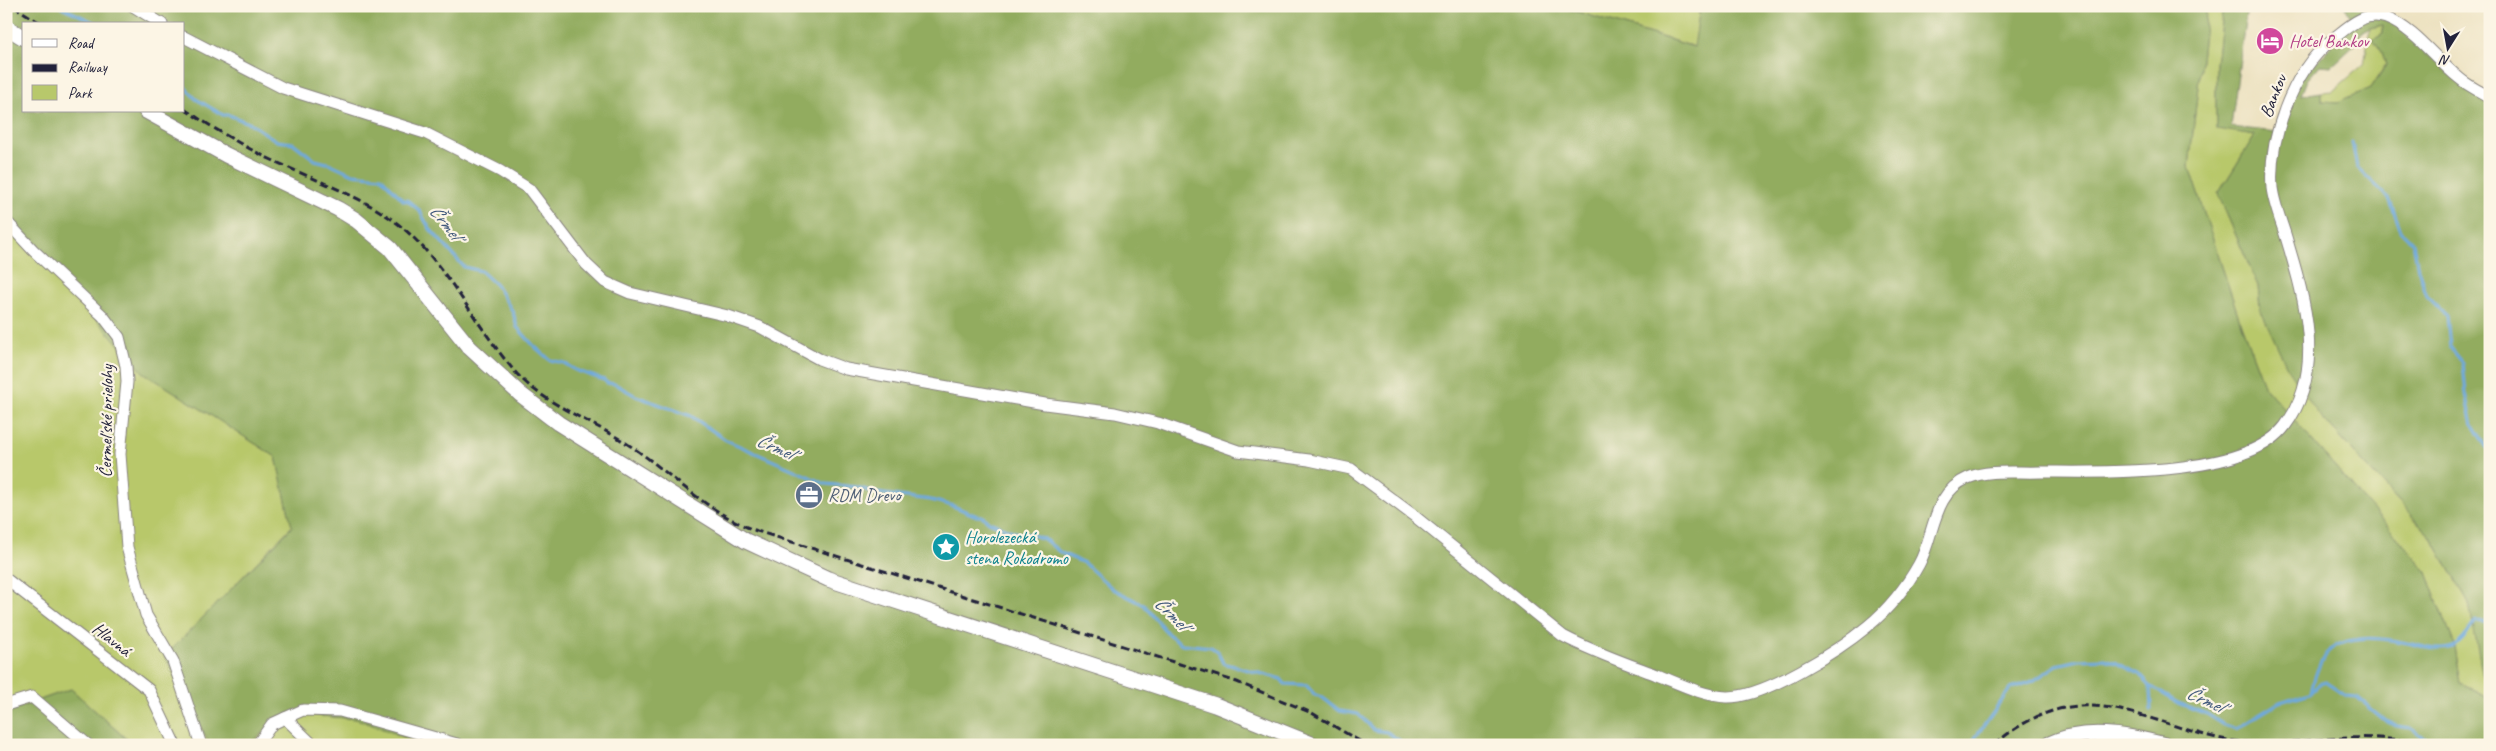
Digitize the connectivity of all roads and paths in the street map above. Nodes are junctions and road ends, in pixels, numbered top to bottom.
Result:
1 (133, 6) edge
2 (159, 22) edge
3 (6, 27) edge
4 (22, 37) edge
5 (185, 38) edge
6 (2490, 97) edge
7 (148, 112) edge
8 (6, 221) edge
9 (6, 579) edge
10 (6, 705) edge
11 (285, 718) junction
12 (457, 744) edge
13 (88, 745) edge
14 (175, 745) edge
15 (201, 745) edge
16 (257, 745) edge
17 (313, 745) edge
18 (1314, 745) edge
19 (2047, 745) edge
20 (2165, 745) edge

1 - 2 street
3 - 4 main road
5 - 6 street, Bankov
7 - 18 main road
8 - 15 street, Čermeľské prielohy
9 - 14 street, Hlavná
10 - 13 street
11 - 12 street
11 - 16 street
11 - 17 street
19 - 20 main road

